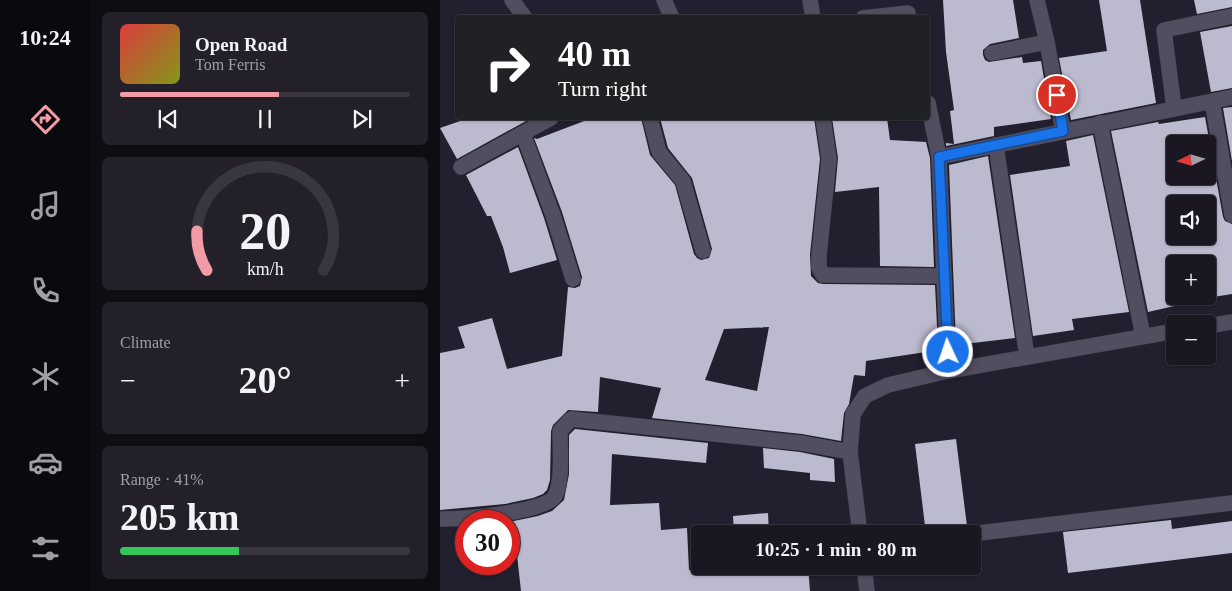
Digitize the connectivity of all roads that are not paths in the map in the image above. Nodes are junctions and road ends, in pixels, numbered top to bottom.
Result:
1 (512, 0) edge
2 (664, 0) edge
3 (810, 0) edge
4 (1037, 0) edge
5 (908, 10) edge
6 (523, 15) edge
7 (671, 15) edge
8 (812, 15) edge
9 (880, 15) edge
10 (1232, 16) edge
11 (1047, 42) junction
12 (992, 53) dead end
13 (1232, 97) edge
14 (1212, 101) junction
15 (1174, 108) junction
16 (930, 113) edge
17 (547, 120) edge
18 (651, 120) edge
19 (823, 120) edge
20 (1100, 123) junction
21 (1063, 131) junction
22 (522, 134) junction
23 (996, 145) junction
24 (939, 157) junction
25 (462, 167) dead end
26 (1232, 215) edge
27 (703, 251) dead end
28 (944, 276) junction
29 (573, 279) dead end
30 (1232, 322) edge
31 (1216, 325) edge
32 (1166, 332) edge
33 (1143, 336) junction
34 (1027, 356) junction
35 (948, 371) junction
36 (850, 452) junction
37 (1232, 503) edge
38 (440, 519) edge
39 (859, 525) edge
40 (981, 533) edge
41 (865, 575) edge
42 (867, 591) edge

1 - 6 street
2 - 7 street
3 - 8 street
4 - 11 street
5 - 9 street
10 - 15 street
11 - 12 street
11 - 21 street
13 - 14 street
14 - 15 street
14 - 26 street
15 - 20 street
16 - 24 street
17 - 22 street
18 - 27 street
19 - 28 street
20 - 21 street
20 - 33 street
21 - 23 street
22 - 25 street
22 - 29 street
23 - 24 street
23 - 34 street
24 - 28 street
28 - 35 street
30 - 31 street
32 - 33 street
33 - 34 street
34 - 35 street
35 - 36 street
36 - 38 street
36 - 39 street
37 - 40 street
41 - 42 street

